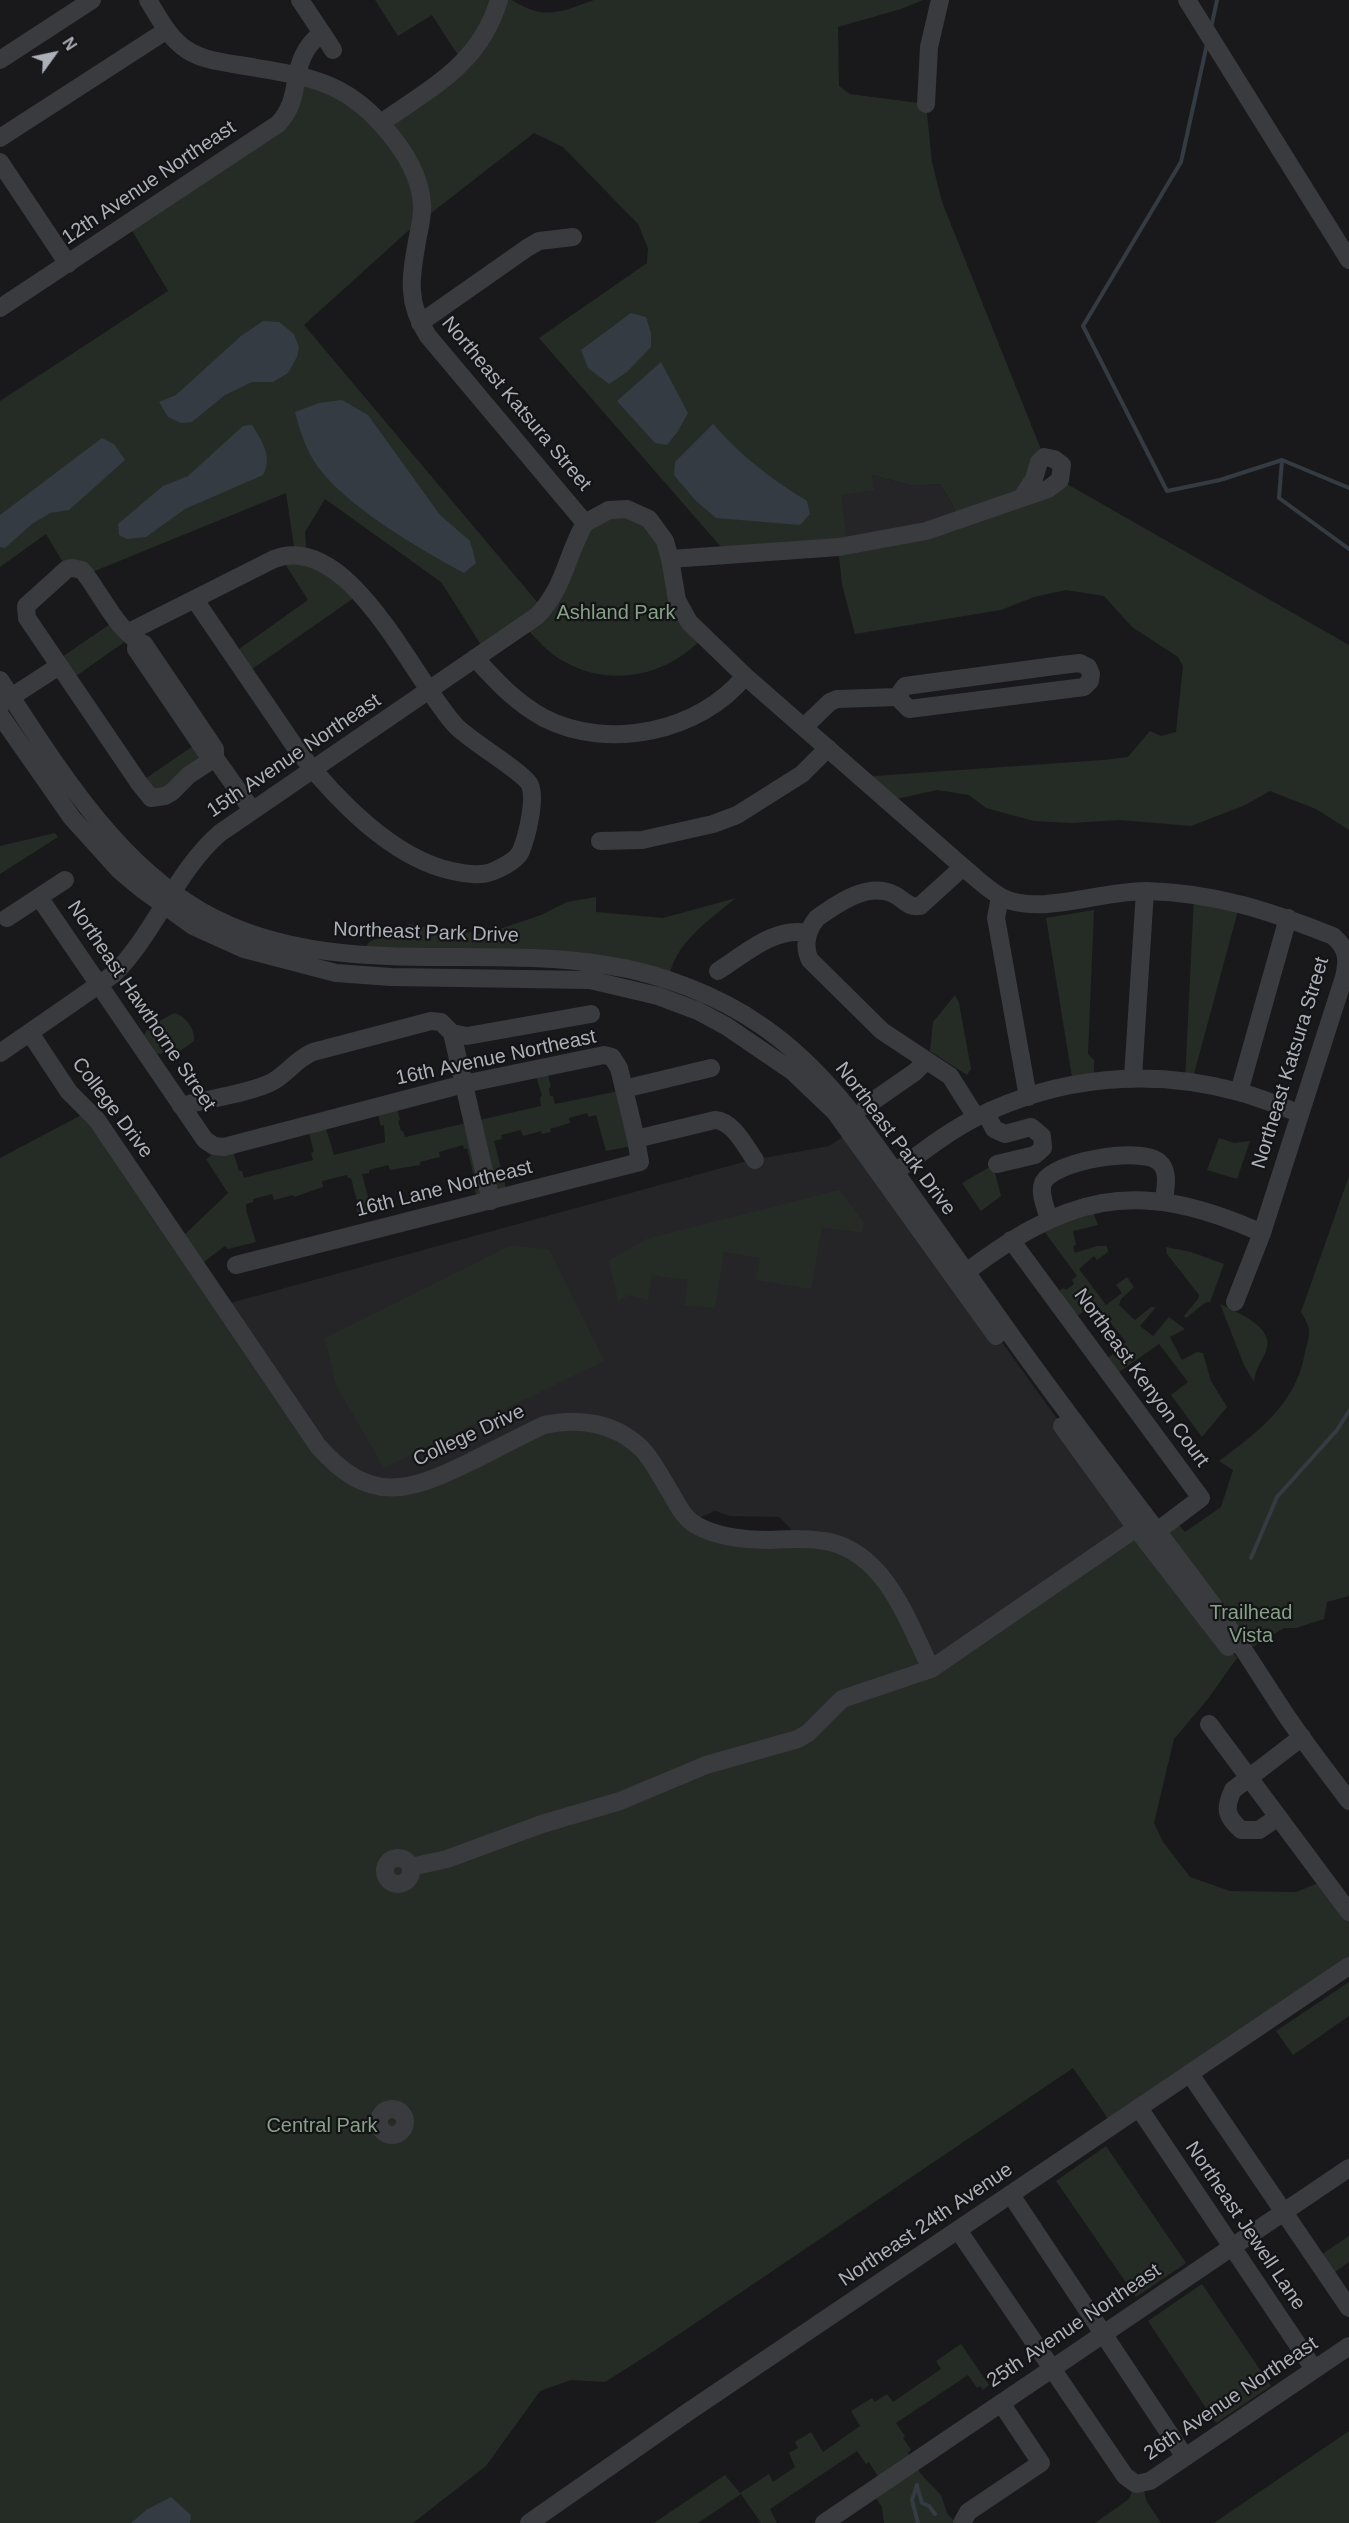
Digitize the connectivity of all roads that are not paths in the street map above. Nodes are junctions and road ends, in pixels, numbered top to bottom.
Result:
1 (92, 0) edge
2 (148, 0) edge
3 (300, 0) edge
4 (499, 0) edge
5 (940, 0) edge
6 (1186, 0) edge
7 (167, 30) junction
8 (322, 33) junction
9 (333, 50) dead end
10 (0, 60) edge
11 (296, 75) junction
12 (926, 104) dead end
13 (381, 123) junction
14 (0, 138) edge
15 (0, 162) edge
16 (573, 237) dead end
17 (1349, 260) edge
18 (68, 264) junction
19 (0, 308) edge
20 (420, 323) junction
21 (1022, 497) dead end
22 (585, 523) junction
23 (670, 559) junction
24 (195, 600) junction
25 (133, 636) junction
26 (475, 658) junction
27 (59, 666) junction
28 (745, 676) junction
29 (0, 680) edge
30 (429, 690) junction
31 (897, 698) junction
32 (6, 700) edge
33 (0, 715) edge
34 (804, 727) junction
35 (828, 748) junction
36 (215, 758) junction
37 (313, 770) junction
38 (252, 810) junction
39 (600, 841) dead end
40 (963, 867) junction
41 (65, 880) dead end
42 (1145, 891) junction
43 (39, 897) junction
44 (1000, 897) junction
45 (169, 899) junction
46 (8, 918) dead end
47 (1288, 918) junction
48 (808, 933) junction
49 (718, 972) dead end
50 (100, 986) junction
51 (591, 1014) dead end
52 (30, 1033) junction
53 (452, 1033) junction
54 (0, 1053) edge
55 (926, 1060) junction
56 (711, 1068) dead end
57 (1133, 1077) junction
58 (464, 1084) junction
59 (624, 1089) junction
60 (1239, 1092) junction
61 (1028, 1097) junction
62 (181, 1106) junction
63 (866, 1106) dead end
64 (1299, 1113) junction
65 (981, 1115) junction
66 (636, 1139) junction
67 (205, 1140) joint
68 (755, 1160) dead end
69 (997, 1164) dead end
70 (889, 1176) junction
71 (491, 1201) junction
72 (1164, 1202) junction
73 (1049, 1219) junction
74 (1262, 1233) junction
75 (1011, 1240) junction
76 (236, 1265) dead end
77 (961, 1276) junction
78 (1235, 1302) dead end
79 (1146, 1527) junction
80 (931, 1669) junction
81 (1209, 1724) dead end
82 (1302, 1737) junction
83 (1249, 1777) junction
84 (1349, 1801) edge
85 (1278, 1816) junction
86 (411, 1867) dead end
87 (1349, 1912) edge
88 (1349, 1966) edge
89 (1190, 2074) junction
90 (1139, 2108) junction
91 (1349, 2168) edge
92 (1011, 2194) junction
93 (1283, 2212) junction
94 (958, 2230) junction
95 (1232, 2247) junction
96 (1349, 2308) edge
97 (1103, 2333) junction
98 (1349, 2346) edge
99 (1051, 2368) junction
100 (1314, 2370) junction
101 (1001, 2403) junction
102 (1185, 2457) junction
103 (529, 2523) edge
104 (824, 2523) edge
105 (962, 2523) edge

1 - 10 street
2 - 7 street, Northeast Katsura Street
3 - 8 street
4 - 13 street
5 - 12 street
6 - 17 street
7 - 11 street, Northeast Katsura Street
7 - 14 street
8 - 9 street
8 - 11 street, 12th Avenue Northeast
11 - 13 street, Northeast Katsura Street
11 - 18 street, 12th Avenue Northeast
13 - 20 street, Northeast Katsura Street
15 - 18 street
16 - 20 street
18 - 19 street, 12th Avenue Northeast
20 - 22 street, Northeast Katsura Street
21 - 23 street
22 - 23 street, Northeast Katsura Street
22 - 26 street, 15th Avenue Northeast
23 - 28 street, Northeast Katsura Street
24 - 25 street
24 - 30 street
24 - 37 street
25 - 27 street
25 - 36 street
26 - 28 street
26 - 30 street, 15th Avenue Northeast
27 - 32 street
27 - 36 street
28 - 34 street, Northeast Katsura Street
29 - 32 street, Northeast Park Drive
30 - 37 street, 15th Avenue Northeast
30 - 37 street
31 - 31 street
31 - 34 street
32 - 45 street, Northeast Park Drive
33 - 45 street, Northeast Park Drive
34 - 35 street, Northeast Katsura Street
35 - 39 street
35 - 40 street, Northeast Katsura Street
36 - 38 street
37 - 38 street, 15th Avenue Northeast
38 - 45 street, 15th Avenue Northeast
40 - 44 street, Northeast Katsura Street
40 - 48 street
41 - 43 street
42 - 44 street, Northeast Katsura Street
42 - 47 street, Northeast Katsura Street
42 - 57 street
43 - 46 street
43 - 50 street, Northeast Hawthorne Street
44 - 61 street
45 - 50 street, 15th Avenue Northeast
45 - 70 street, Northeast Park Drive
47 - 60 street
47 - 64 street, Northeast Katsura Street
48 - 49 street
48 - 55 street
50 - 52 street, 15th Avenue Northeast
50 - 62 street, Northeast Hawthorne Street
51 - 53 street
52 - 54 street, 15th Avenue Northeast
52 - 80 street, College Drive
53 - 58 street
53 - 62 street
55 - 63 street
55 - 65 street
56 - 59 street
57 - 60 street
57 - 61 street
58 - 59 street, 16th Avenue Northeast
58 - 67 street, 16th Avenue Northeast
58 - 71 street
59 - 66 street, 16th Avenue Northeast
60 - 64 street
61 - 65 street
62 - 67 street, Northeast Hawthorne Street
64 - 74 street, Northeast Katsura Street
65 - 69 street
65 - 70 street
66 - 68 street
66 - 71 street, 16th Lane Northeast
70 - 77 street, Northeast Park Drive
71 - 76 street, 16th Lane Northeast
72 - 73 street
72 - 73 street
72 - 74 street
73 - 75 street
74 - 78 street, Northeast Katsura Street
75 - 77 street
75 - 79 street, Northeast Kenyon Court
77 - 79 street, Northeast Park Drive
79 - 80 street
79 - 82 street, Northeast Park Drive
80 - 86 street
81 - 83 street
82 - 83 street
82 - 84 street, Northeast Park Drive
83 - 85 street
83 - 85 street
85 - 87 street
88 - 89 street, Northeast 24th Avenue
89 - 90 street, Northeast 24th Avenue
89 - 93 street
90 - 92 street, Northeast 24th Avenue
90 - 95 street, Northeast Jewell Lane
91 - 93 street, 25th Avenue Northeast
92 - 94 street, Northeast 24th Avenue
92 - 97 street
93 - 95 street, 25th Avenue Northeast
93 - 96 street
94 - 99 street
94 - 103 street, Northeast 24th Avenue
95 - 97 street, 25th Avenue Northeast
95 - 100 street, Northeast Jewell Lane
97 - 99 street, 25th Avenue Northeast
97 - 102 street
98 - 100 street, 26th Avenue Northeast
99 - 101 street, 25th Avenue Northeast
99 - 102 street, 26th Avenue Northeast
100 - 102 street, 26th Avenue Northeast
101 - 104 street, 25th Avenue Northeast
101 - 105 street

